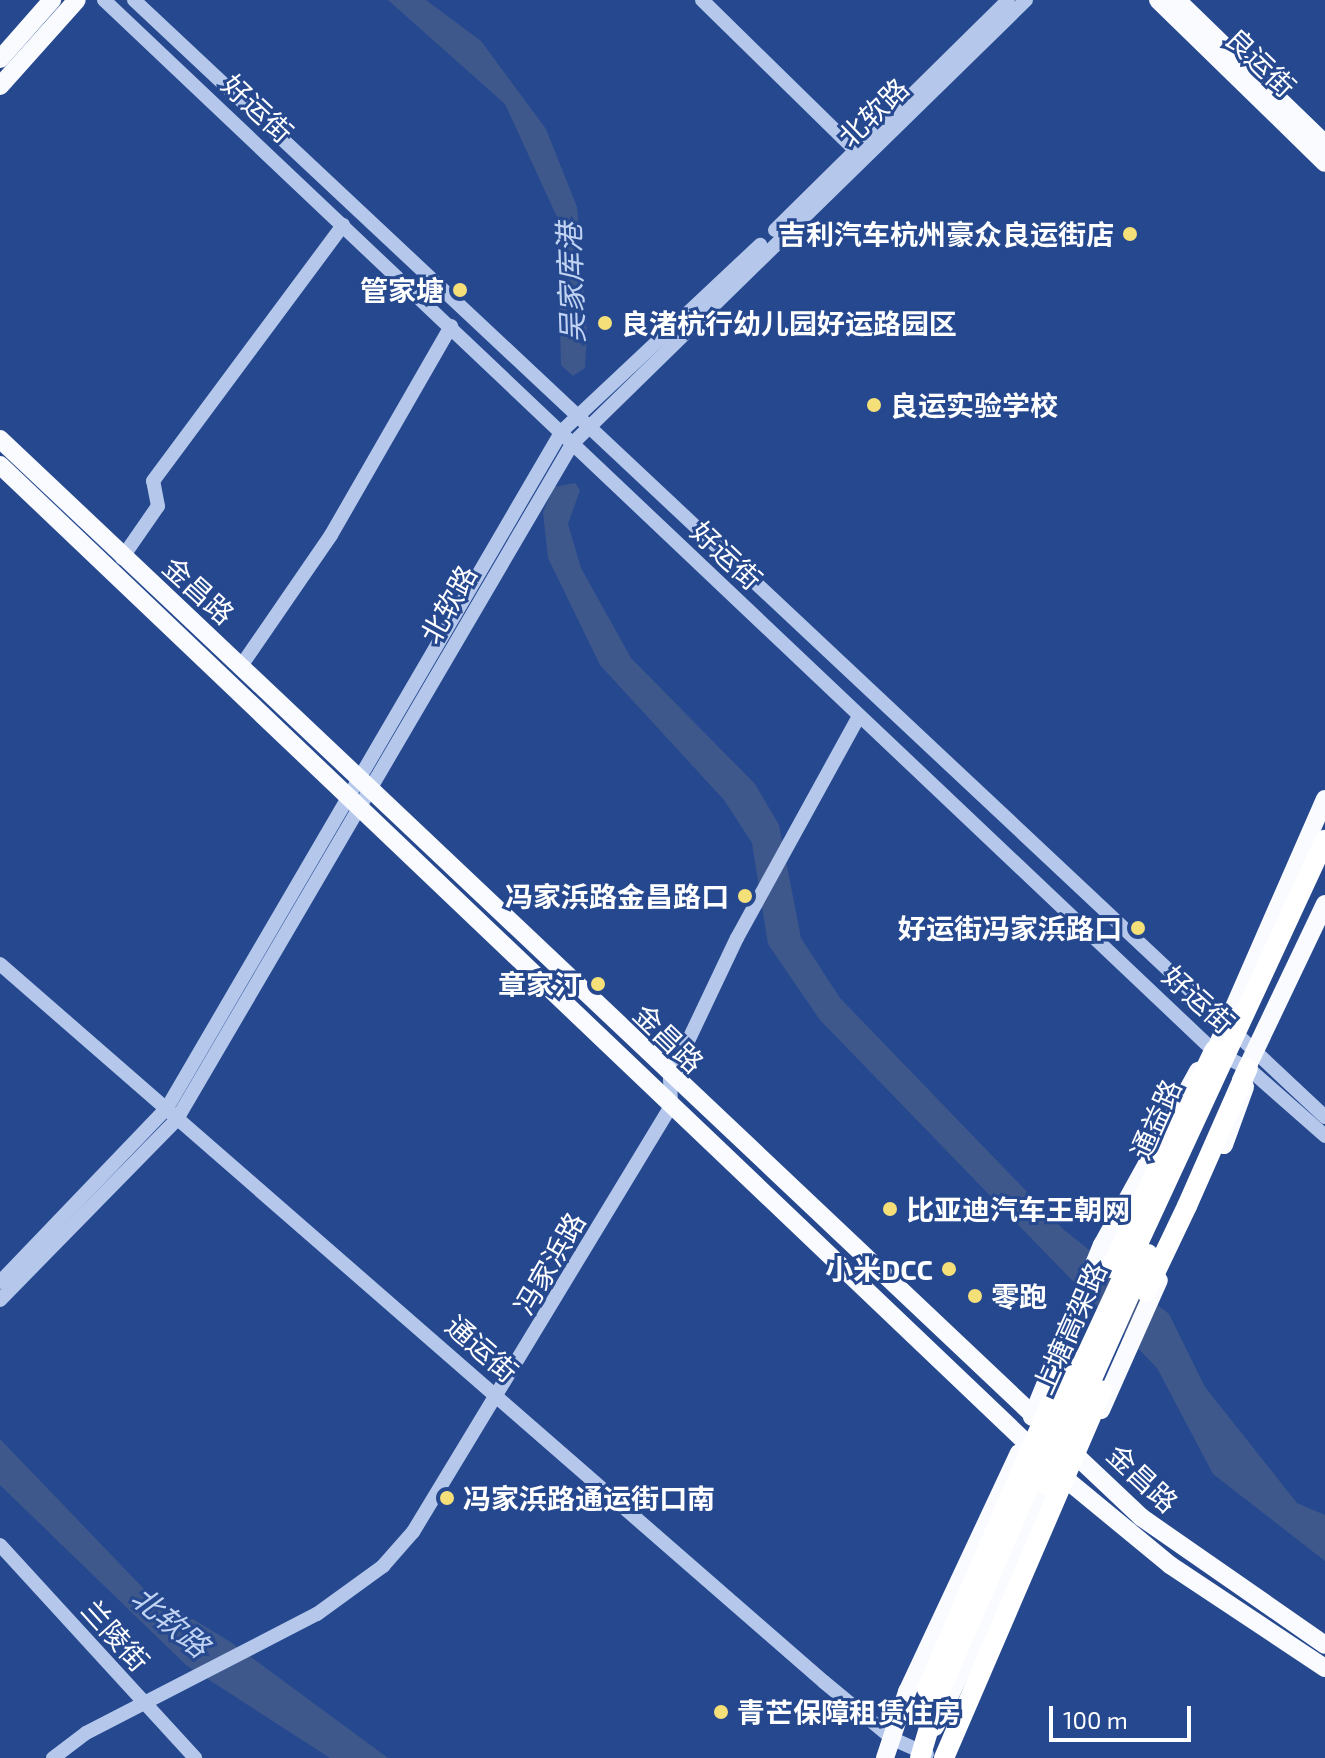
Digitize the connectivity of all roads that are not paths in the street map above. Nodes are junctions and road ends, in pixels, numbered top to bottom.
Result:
1 (52, 0) edge
2 (77, 0) edge
3 (104, 0) edge
4 (134, 0) edge
5 (702, 0) edge
6 (1008, 0) edge
7 (1026, 0) edge
8 (1158, 0) edge
9 (1177, 0) edge
10 (0, 59) edge
11 (0, 86) edge
12 (1325, 144) edge
13 (855, 150) junction
14 (1325, 163) edge
15 (343, 225) junction
16 (451, 326) junction
17 (582, 423) junction
18 (562, 431) junction
19 (0, 439) edge
20 (572, 444) junction
21 (0, 465) edge
22 (122, 558) junction
23 (241, 666) junction
24 (859, 716) junction
25 (367, 788) junction
26 (1325, 799) edge
27 (356, 805) junction
28 (1325, 840) edge
29 (1325, 870) edge
30 (1325, 904) edge
31 (0, 964) edge
32 (1225, 1024) junction
33 (1214, 1051) junction
34 (1251, 1061) junction
35 (670, 1079) junction
36 (671, 1106) junction
37 (172, 1114) junction
38 (1325, 1117) edge
39 (1325, 1136) edge
40 (0, 1282) edge
41 (0, 1300) edge
42 (500, 1398) junction
43 (1032, 1417) junction
44 (1025, 1441) junction
45 (1074, 1452) junction
46 (1062, 1476) junction
47 (0, 1545) edge
48 (1325, 1645) edge
49 (1325, 1668) edge
50 (145, 1704) junction
51 (893, 1739) junction
52 (928, 1757) edge
53 (53, 1758) edge
54 (195, 1758) edge
55 (885, 1758) edge

1 - 10 main road
2 - 11 main road
3 - 15 street, 好运街
4 - 17 street, 好运街
5 - 13 street
6 - 13 street, 北软路
7 - 17 street, 北软路
8 - 14 main road, 良运街
9 - 12 main road, 良运街
13 - 17 street, 北软路
15 - 16 street, 好运街
15 - 22 street
16 - 18 street, 好运街
16 - 23 street
17 - 18 street, 北软路
17 - 20 street, 北软路
17 - 32 street, 好运街
18 - 20 street, 好运街
18 - 25 street, 北软路
19 - 22 main road, 金昌路
20 - 24 street, 好运街
20 - 25 street, 北软路
21 - 27 main road, 金昌路
22 - 23 main road, 金昌路
23 - 25 main road, 金昌路
24 - 33 street, 好运街
24 - 35 street
25 - 27 street, 北软路
25 - 35 main road, 金昌路
26 - 32 main road, 通益路
27 - 36 main road, 金昌路
27 - 37 street, 北软路
28 - 52 highway, 上塘高架路, bridge
29 - 52 highway, 上塘高架路, bridge
30 - 34 main road
31 - 37 street, 通运街
32 - 33 main road, 通益路
32 - 34 street, 好运街
33 - 34 street, 好运街
33 - 43 main road
33 - 43 main road, 通益路
33 - 52 highway, bridge
34 - 38 street, 好运街
34 - 39 street, 好运街
34 - 45 main road
34 - 52 highway, bridge
35 - 36 street
35 - 43 main road, 金昌路
36 - 42 street, 冯家浜路
36 - 44 main road, 金昌路
37 - 40 street, 北软路
37 - 41 street, 北软路
37 - 42 street, 通运街
42 - 50 street, 冯家浜路
42 - 51 street, 通运街
43 - 44 main road, 通益路
43 - 45 main road, 金昌路
44 - 46 main road, 金昌路
44 - 51 main road, 通益路
45 - 46 main road
45 - 48 main road, 金昌路
46 - 49 main road, 金昌路
46 - 52 main road
47 - 50 street, 兰陵街
50 - 53 street, 冯家浜路
50 - 54 street, 兰陵街
51 - 52 street, 通运街
51 - 55 main road, 通益路

